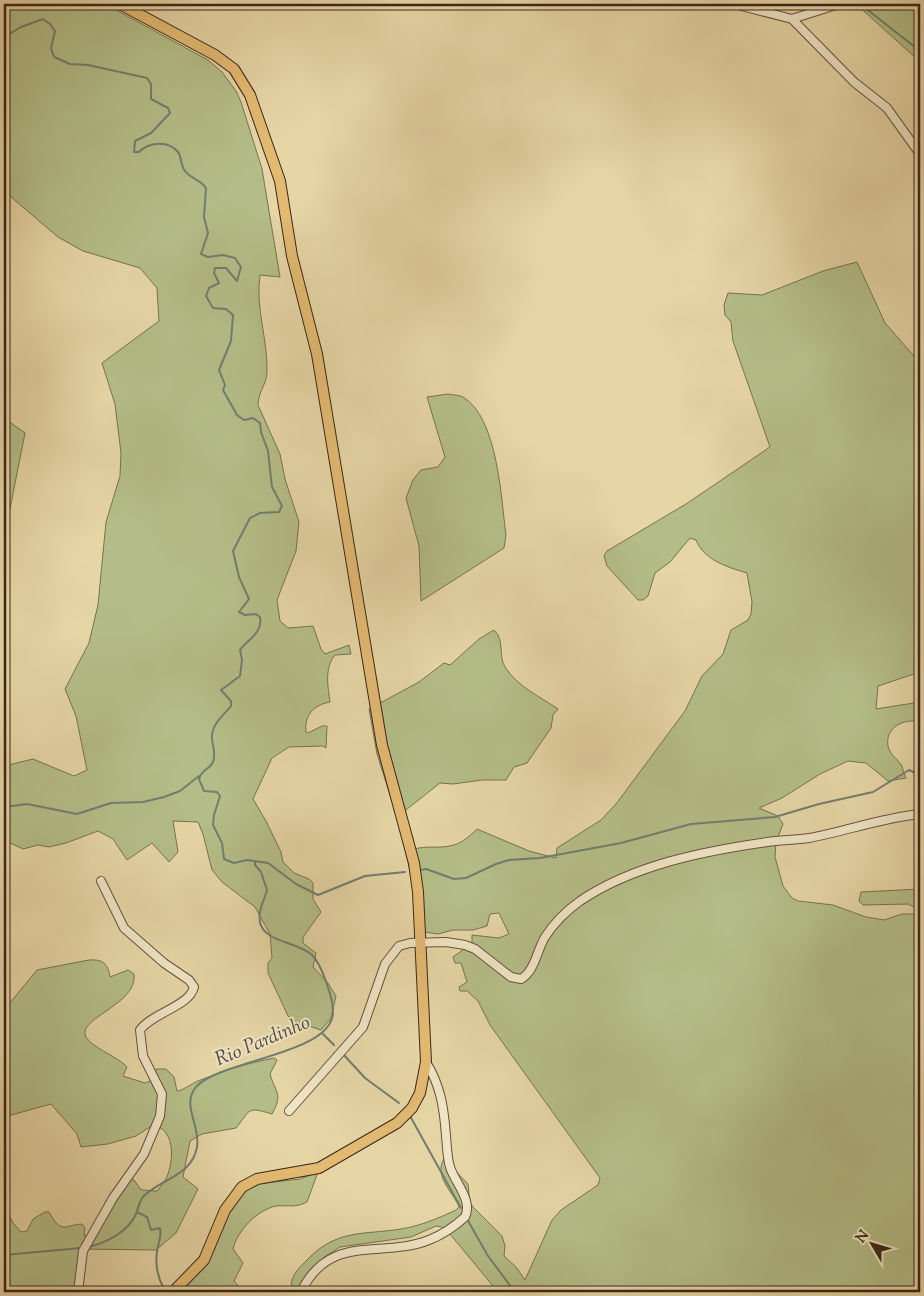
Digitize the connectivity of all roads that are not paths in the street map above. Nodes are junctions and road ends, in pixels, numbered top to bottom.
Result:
1 (120, 4) edge
2 (734, 4) edge
3 (839, 4) edge
4 (792, 19) junction
5 (920, 154) edge
6 (920, 814) edge
7 (101, 881) dead end
8 (419, 944) junction
9 (426, 1062) junction
10 (289, 1111) dead end
11 (78, 1292) edge
12 (173, 1292) edge
13 (301, 1292) edge

1 - 8 main road
2 - 4 street
3 - 4 street
4 - 5 street
6 - 8 street
7 - 11 street
8 - 9 main road
8 - 10 street
9 - 12 main road
9 - 13 street

